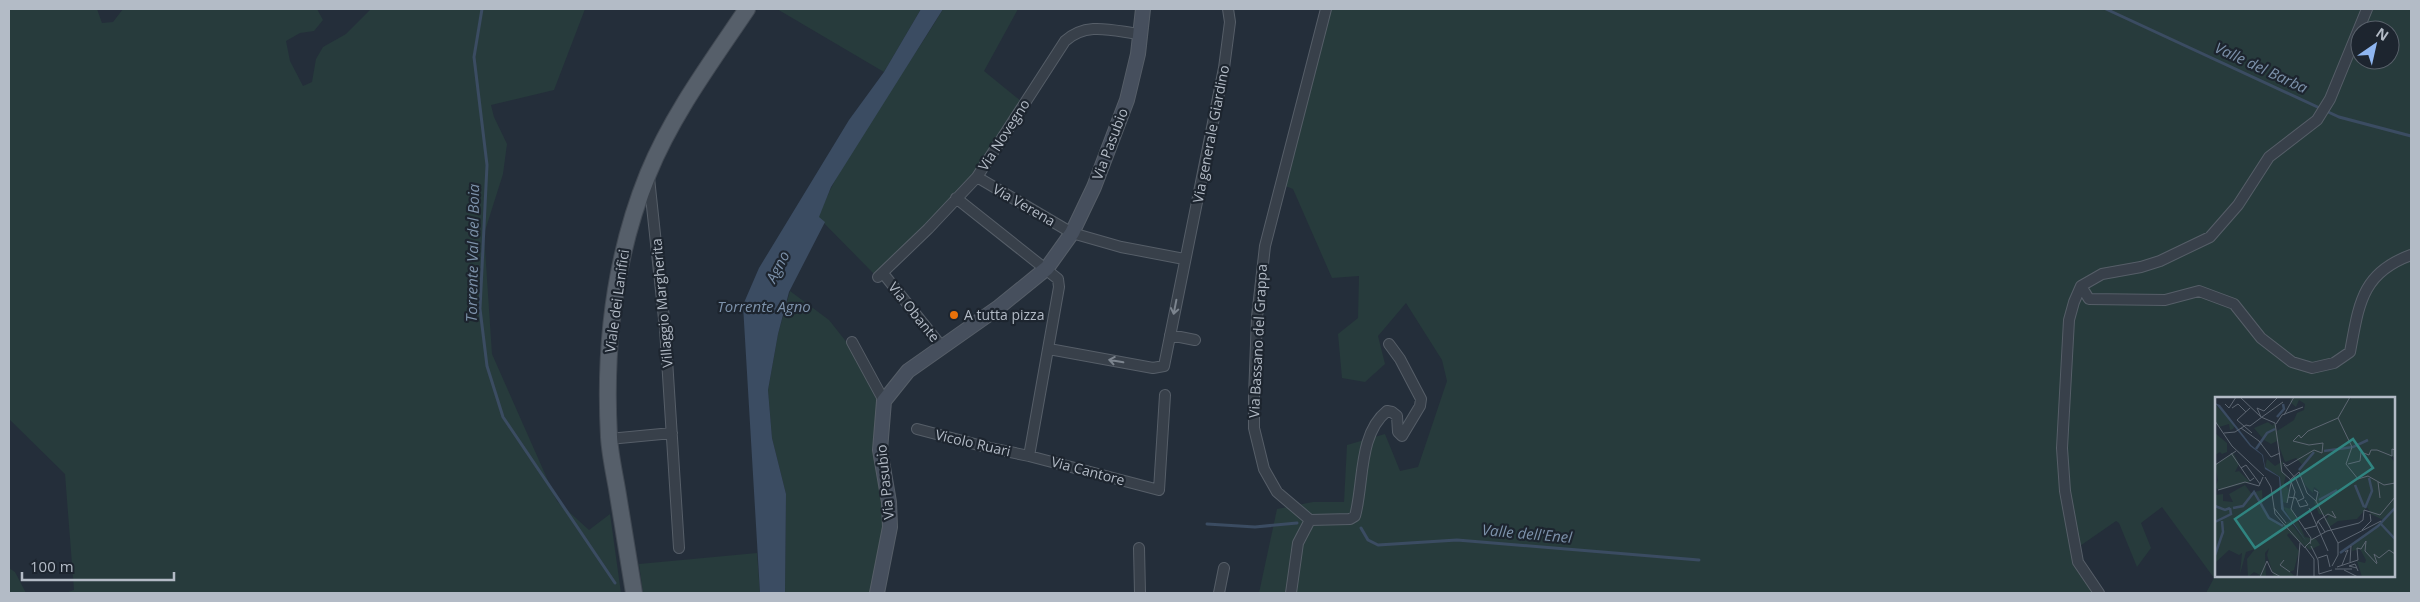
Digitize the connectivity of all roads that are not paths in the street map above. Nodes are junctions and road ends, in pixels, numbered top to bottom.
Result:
1 (747, 9) edge
2 (1142, 9) edge
3 (1228, 9) edge
4 (1326, 9) edge
5 (2367, 9) edge
6 (1140, 34) junction
7 (649, 173) junction
8 (977, 177) junction
9 (956, 198) junction
10 (1072, 232) junction
11 (2411, 255) edge
12 (1184, 259) junction
13 (1046, 268) junction
14 (882, 277) joint
15 (2081, 286) junction
16 (1170, 335) junction
17 (1195, 340) dead end
18 (852, 342) dead end
19 (1389, 344) dead end
20 (942, 347) junction
21 (1049, 349) junction
22 (1165, 395) dead end
23 (884, 401) junction
24 (916, 429) dead end
25 (672, 433) junction
26 (609, 439) junction
27 (1030, 456) junction
28 (1310, 520) junction
29 (678, 548) dead end
30 (1139, 548) dead end
31 (1224, 568) dead end
32 (634, 593) edge
33 (876, 593) edge
34 (1140, 593) edge
35 (1219, 593) edge
36 (1291, 593) edge
37 (2099, 593) edge

1 - 7 main road, Viale dei Lanifici
2 - 6 main road, Via Pasubio
3 - 12 street, Via generale Giardino
4 - 28 street, Via Bassano del Grappa
5 - 15 street
6 - 8 street, Via Novegno
6 - 10 main road, Via Pasubio
7 - 25 street, Villaggio Margherita
7 - 26 main road, Viale dei Lanifici
8 - 9 street, Via Novegno
8 - 10 street, Via Verena
9 - 13 street
9 - 14 street, Via Novegno
10 - 12 street, Via Verena
10 - 13 main road, Via Pasubio
11 - 15 street
12 -> 16 street
13 - 20 main road, Via Pasubio
13 - 21 street
14 - 20 street, Via Obante
15 - 37 street
16 - 17 street
16 -> 21 street
18 - 23 street
19 - 28 street
20 - 23 main road, Via Pasubio
21 - 27 street
22 - 27 street, Via Cantore
23 - 33 main road, Via Pasubio
24 - 27 street, Vicolo Ruari
25 - 26 street
25 - 29 street, Villaggio Margherita
26 - 32 main road, Viale dei Lanifici
28 - 36 street
30 - 34 street
31 - 35 street

